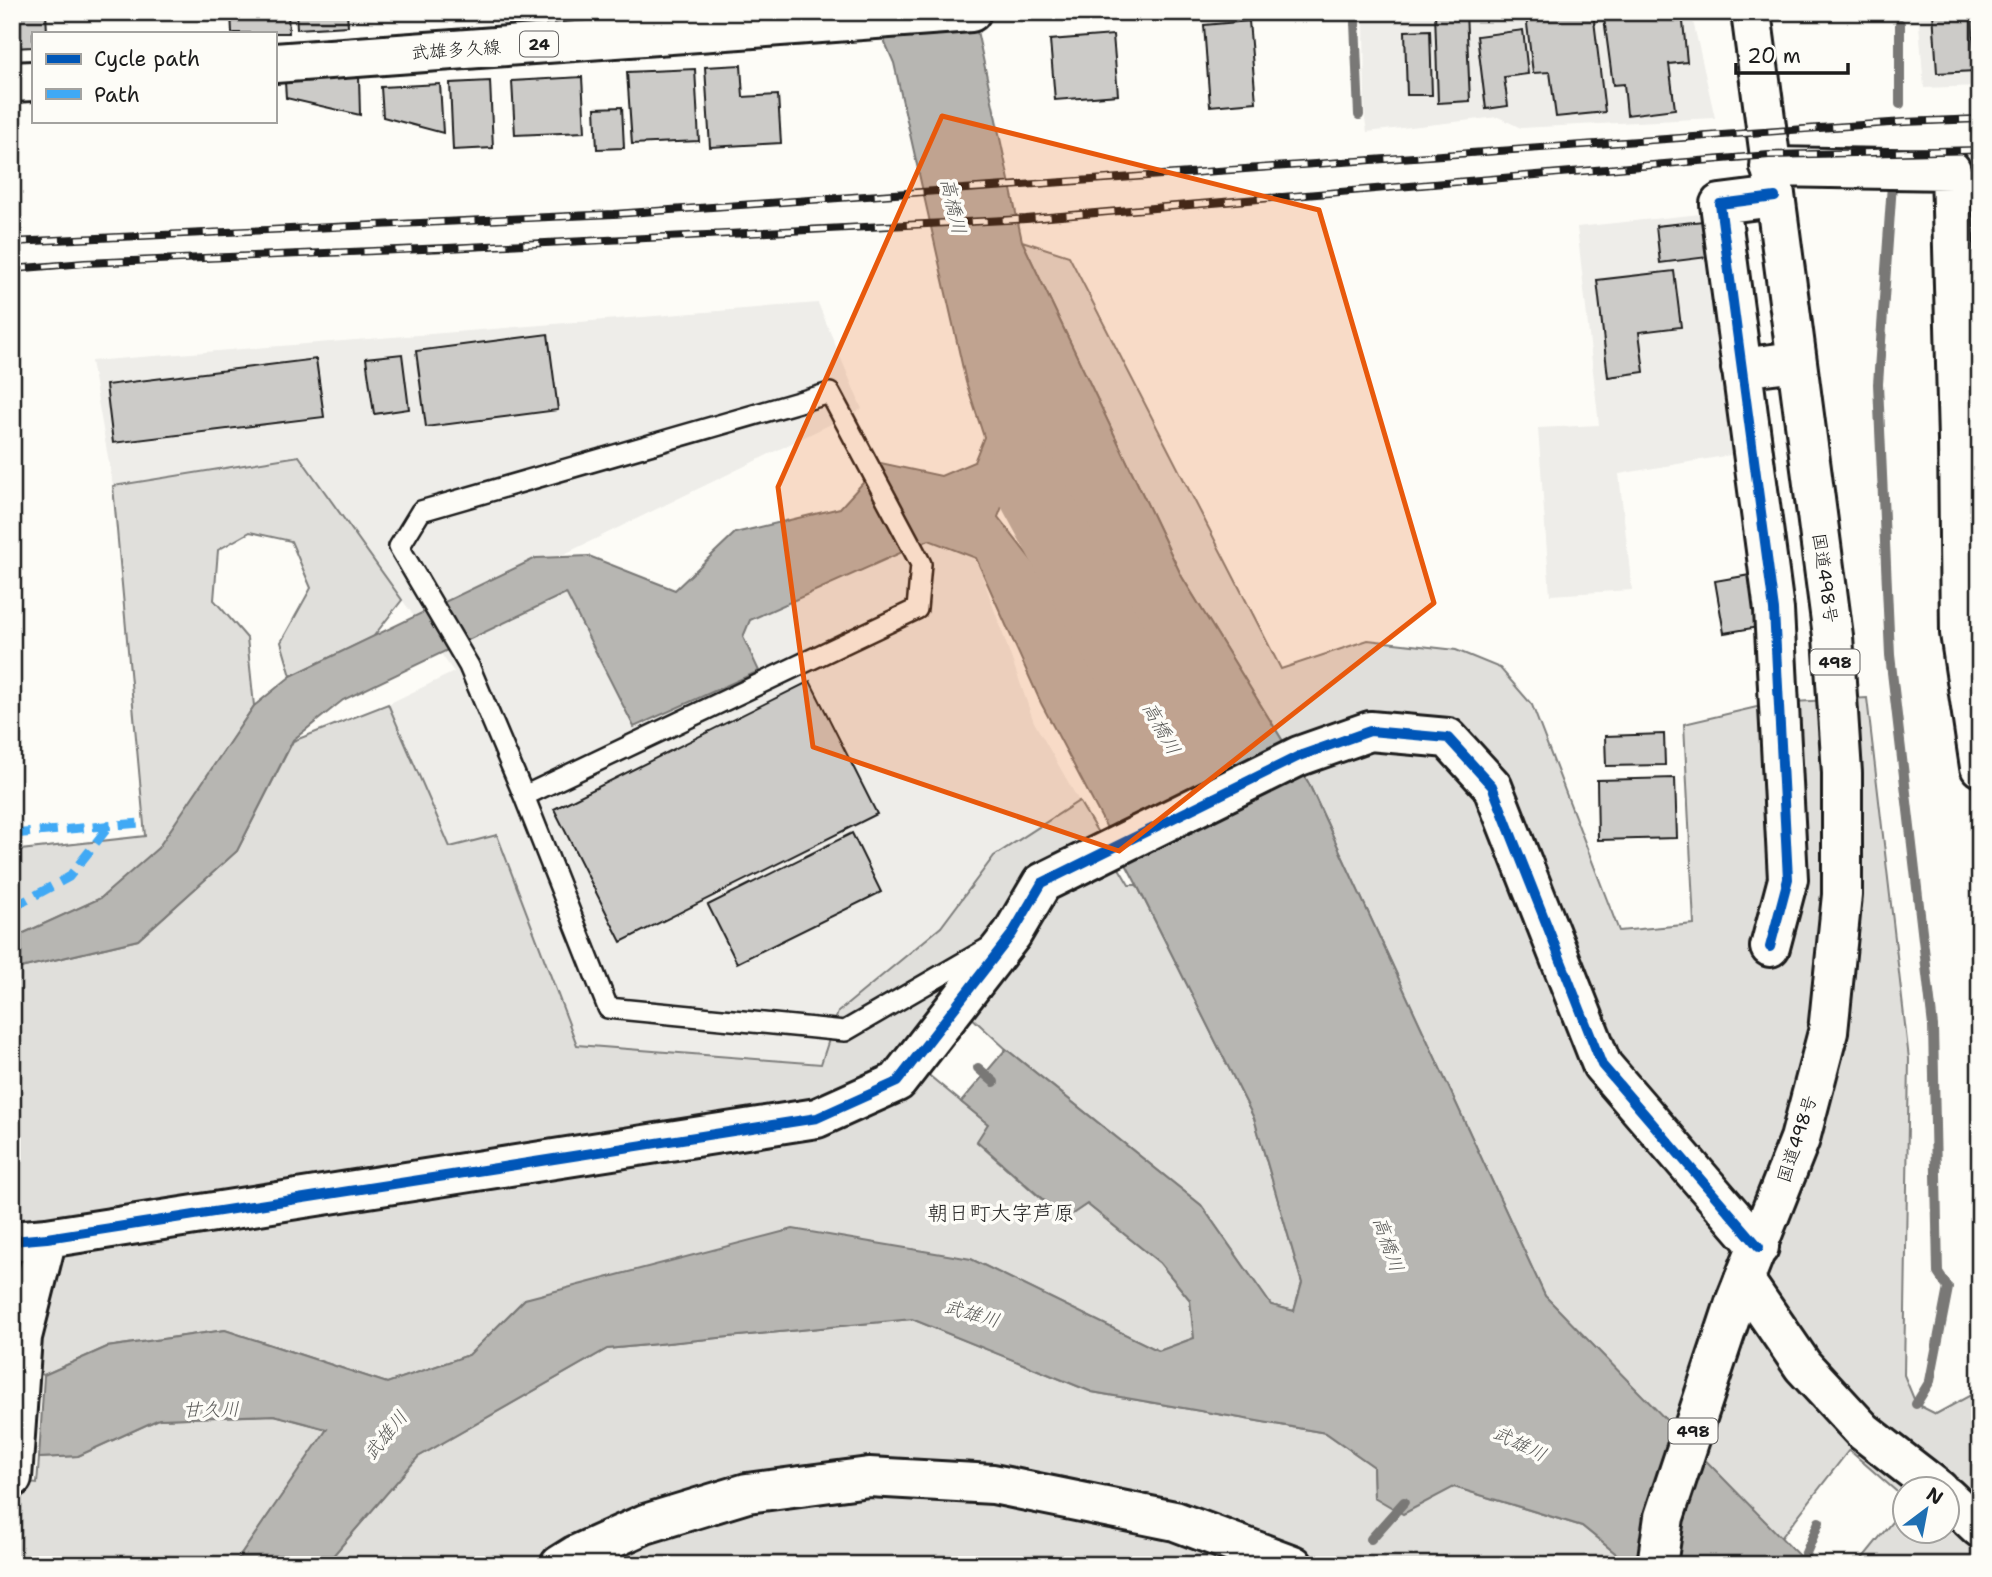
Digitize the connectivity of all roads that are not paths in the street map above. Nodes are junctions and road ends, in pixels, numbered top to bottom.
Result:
1 (971, 12) edge
2 (1751, 12) edge
3 (782, 22) edge
4 (276, 64) edge
5 (32, 81) edge
6 (12, 82) edge
7 (1773, 182) junction
8 (1796, 361) junction
9 (1741, 368) junction
10 (1969, 441) edge
11 (1980, 767) edge
12 (524, 796) junction
13 (1012, 934) junction
14 (1770, 947) dead end
15 (29, 1240) edge
16 (1746, 1275) junction
17 (1922, 1476) edge
18 (12, 1478) edge
19 (1960, 1509) edge
20 (1980, 1528) edge
21 (560, 1565) edge
22 (1293, 1565) edge
23 (1657, 1565) edge

1 - 3 main road, 24
2 - 7 main road, 国道498号 / 498
3 - 4 main road, 武雄多久線 / 24
5 - 6 main road
7 - 8 main road, 国道498号 / 498
7 - 9 main road
7 - 10 main road
8 - 9 main road
8 - 16 main road, 国道498号 / 498
9 - 14 main road
10 - 11 main road
12 - 12 lane
12 - 13 lane
13 - 15 main road
13 - 16 main road
15 - 18 main road
16 - 17 main road
16 - 23 main road, 498
19 - 20 main road
21 - 22 main road

